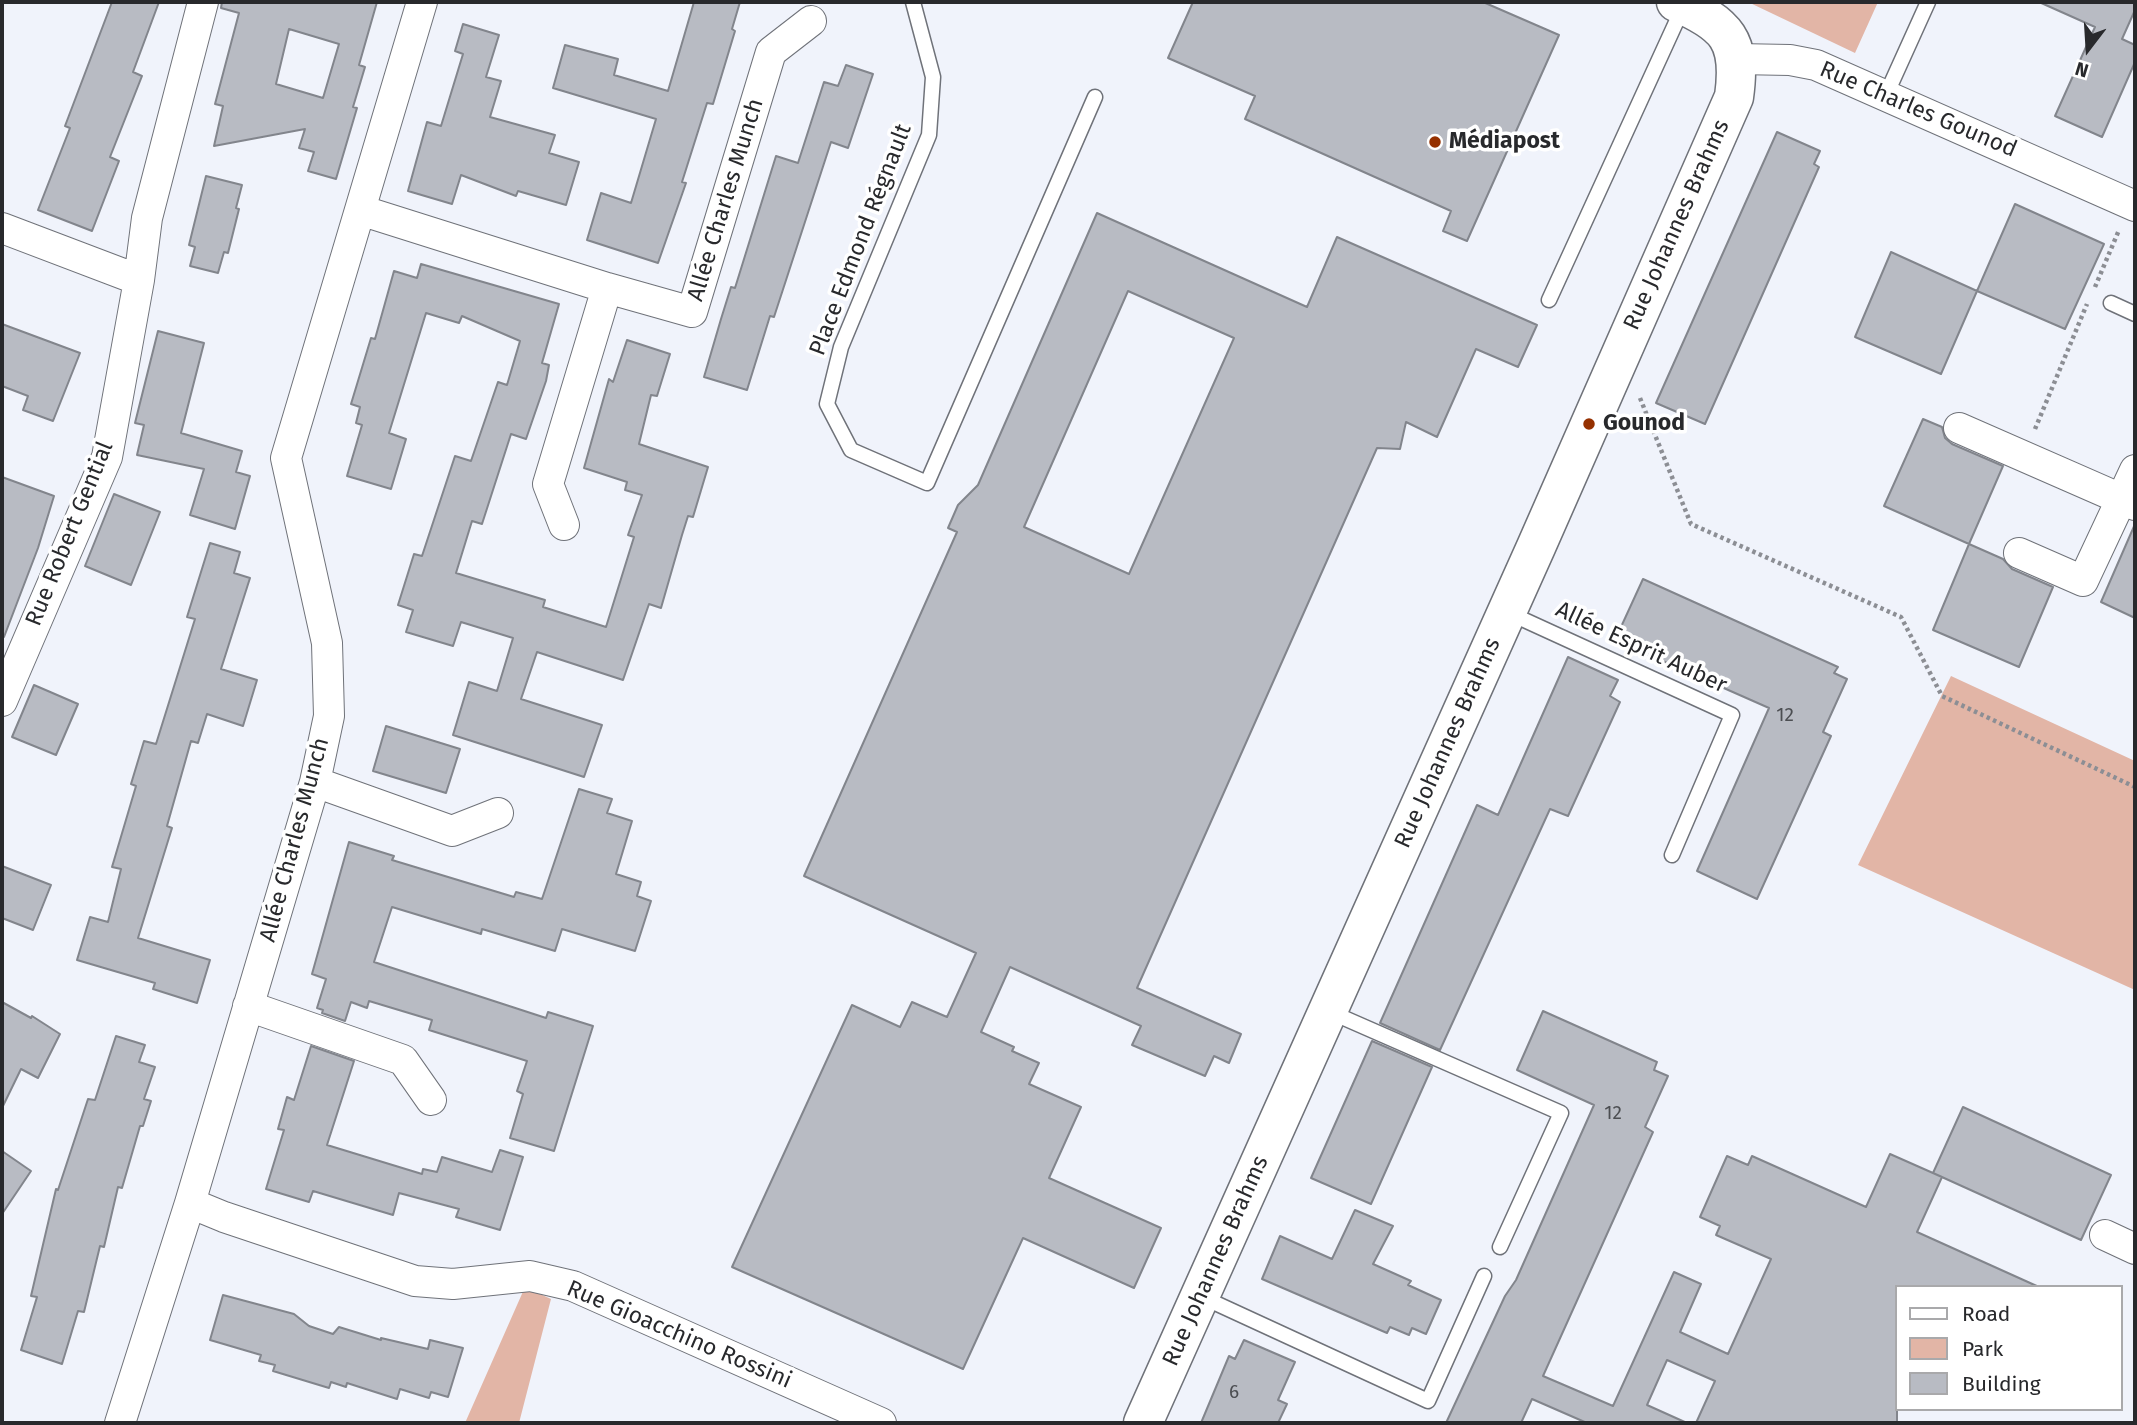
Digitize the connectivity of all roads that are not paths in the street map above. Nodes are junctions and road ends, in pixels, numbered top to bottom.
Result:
1 (203, 2) edge
2 (422, 2) edge
3 (914, 2) edge
4 (1928, 2) edge
5 (1680, 3) edge
6 (811, 20) dead end
7 (1737, 59) junction
8 (1886, 95) junction
9 (1095, 97) dead end
10 (360, 210) junction
11 (2128, 215) edge
12 (2, 228) edge
13 (139, 280) junction
14 (607, 288) junction
15 (1549, 300) dead end
16 (2110, 303) dead end
17 (2135, 314) edge
18 (1959, 428) dead end
19 (2135, 470) edge
20 (2128, 502) edge
21 (564, 525) dead end
22 (2019, 553) dead end
23 (1507, 612) junction
24 (2, 701) edge
25 (315, 782) junction
26 (498, 813) dead end
27 (1672, 855) dead end
28 (248, 1006) junction
29 (1328, 1011) junction
30 (431, 1100) dead end
31 (190, 1203) junction
32 (2105, 1235) dead end
33 (1500, 1247) dead end
34 (2135, 1249) edge
35 (1485, 1276) dead end
36 (1200, 1296) junction
37 (120, 1423) edge
38 (881, 1423) edge
39 (1143, 1423) edge

1 - 13 street, Rue Robert Gential
2 - 10 street, Allée Charles Munch
3 - 9 lane, Place Edmond Régnault
4 - 8 lane
5 - 7 street
5 - 15 lane
6 - 14 street, Allée Charles Munch
7 - 8 street, Rue Charles Gounod
7 - 23 street, Rue Johannes Brahms
8 - 11 street, Rue Charles Gounod
10 - 14 street, Allée Charles Munch
10 - 25 street, Allée Charles Munch
12 - 13 street
13 - 24 street, Rue Robert Gential
14 - 21 street
16 - 17 lane
18 - 20 street
19 - 20 street
20 - 22 street
23 - 27 lane, Allée Esprit Auber
23 - 29 street, Rue Johannes Brahms
25 - 26 street
25 - 28 street, Allée Charles Munch
28 - 30 street
28 - 31 street, Allée Charles Munch
29 - 33 lane
29 - 36 street, Rue Johannes Brahms
31 - 37 street, Allée Charles Munch
31 - 38 street, Rue Gioacchino Rossini
32 - 34 street
35 - 36 lane
36 - 39 street, Rue Johannes Brahms

